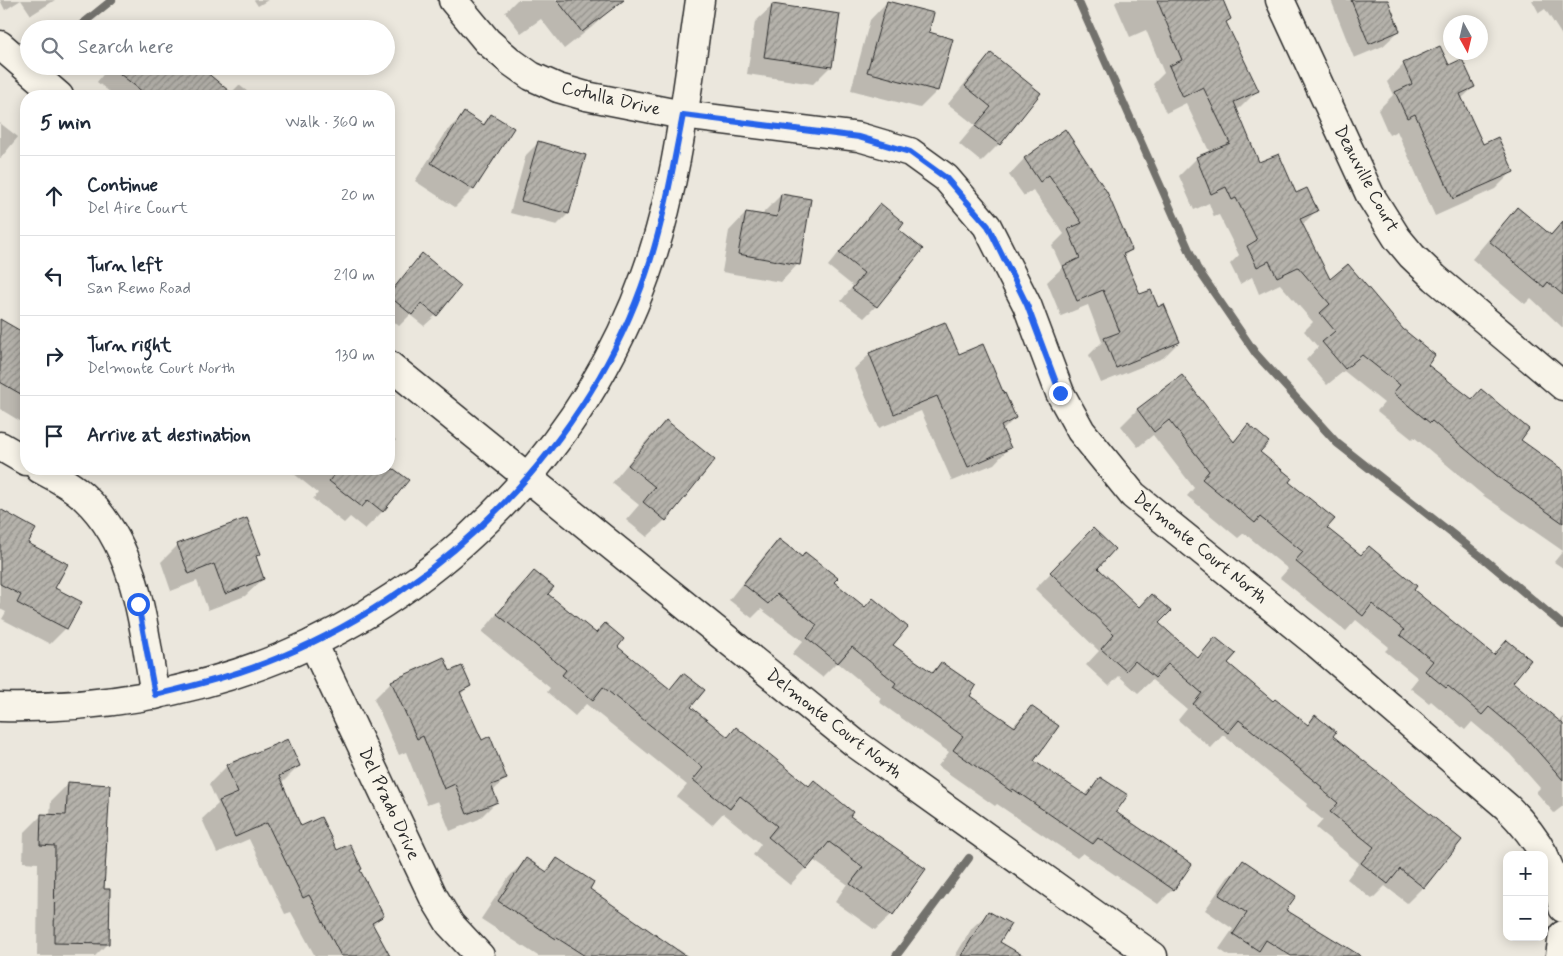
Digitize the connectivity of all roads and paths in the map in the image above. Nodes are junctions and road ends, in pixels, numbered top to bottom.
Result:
1 (453, 0) edge
2 (700, 0) edge
3 (1280, 0) edge
4 (0, 45) edge
5 (20, 62) edge
6 (35, 75) edge
7 (52, 90) edge
8 (683, 115) junction
9 (395, 370) edge
10 (1563, 386) edge
11 (0, 446) edge
12 (20, 458) edge
13 (51, 475) edge
14 (526, 478) junction
15 (313, 643) junction
16 (155, 695) junction
17 (0, 707) edge
18 (1542, 851) edge
19 (1548, 864) edge
20 (1563, 908) edge
21 (1563, 935) edge
22 (480, 956) edge
23 (1152, 956) edge
24 (1560, 956) edge

1 - 8 street, Cotulla Drive
2 - 8 street
3 - 10 street, Deauville Court
4 - 5 street
6 - 7 street
8 - 14 street
8 - 18 street, Delmonte Court North
9 - 14 street, Delmonte Court North
11 - 12 street
13 - 16 street
14 - 15 street
14 - 23 street, Delmonte Court North
15 - 16 street
15 - 22 street, Del Prado Drive
16 - 17 street
19 - 20 street, Delmonte Court North
21 - 24 street

